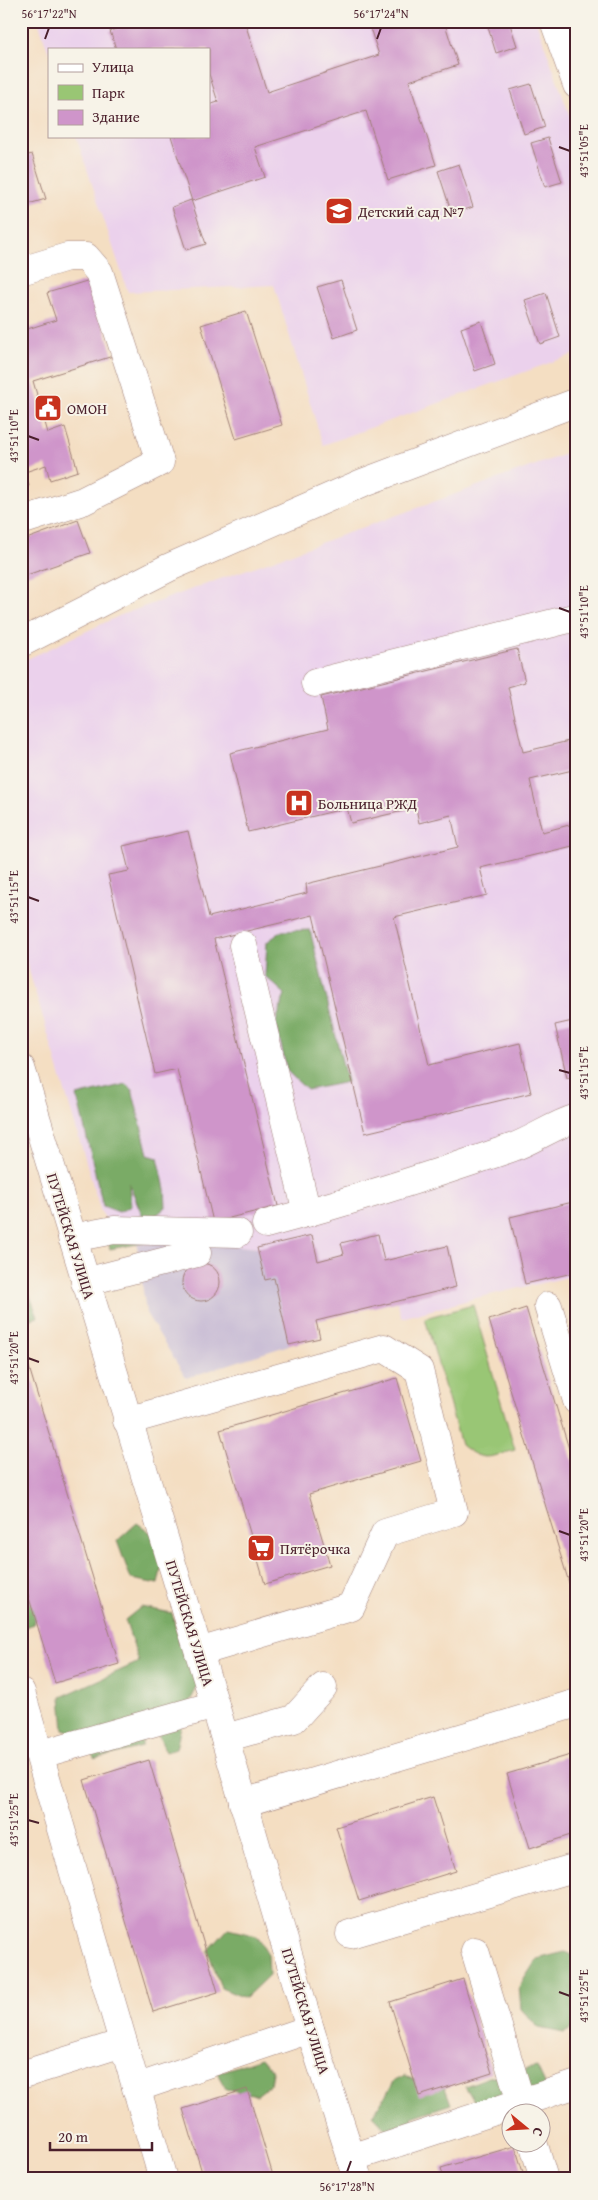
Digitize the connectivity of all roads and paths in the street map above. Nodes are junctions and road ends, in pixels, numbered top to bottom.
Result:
1 (554, 21) edge
2 (577, 85) edge
3 (21, 271) edge
4 (577, 402) edge
5 (21, 520) edge
6 (577, 617) edge
7 (21, 643) edge
8 (315, 683) dead end
9 (243, 945) dead end
10 (21, 1068) edge
11 (27, 1114) edge
12 (577, 1118) edge
13 (307, 1213) junction
14 (266, 1224) dead end
15 (238, 1233) dead end
16 (72, 1238) junction
17 (196, 1252) dead end
18 (85, 1282) junction
19 (548, 1306) dead end
20 (577, 1401) edge
21 (127, 1421) junction
22 (199, 1652) junction
23 (323, 1687) dead end
24 (21, 1692) edge
25 (577, 1703) edge
26 (215, 1705) junction
27 (224, 1738) junction
28 (41, 1754) junction
29 (243, 1803) junction
30 (577, 1867) edge
31 (350, 1934) dead end
32 (475, 1951) dead end
33 (310, 2029) junction
34 (123, 2043) junction
35 (22, 2071) edge
36 (577, 2084) edge
37 (136, 2088) junction
38 (521, 2102) edge
39 (536, 2102) edge
40 (500, 2116) edge
41 (537, 2152) edge
42 (355, 2168) edge
43 (163, 2179) edge
44 (544, 2179) edge

1 - 2 street
3 - 5 street
4 - 7 street
6 - 8 street
9 - 13 street
10 - 11 street, ПУТЕЙСКАЯ УЛИЦА
11 - 16 street, ПУТЕЙСКАЯ УЛИЦА
12 - 13 street
13 - 14 street
15 - 16 street
16 - 18 street, ПУТЕЙСКАЯ УЛИЦА
17 - 18 street
18 - 21 street, ПУТЕЙСКАЯ УЛИЦА
19 - 20 street
21 - 22 street, ПУТЕЙСКАЯ УЛИЦА
21 - 22 street
22 - 26 street, ПУТЕЙСКАЯ УЛИЦА
23 - 27 street
24 - 28 street
25 - 29 street
26 - 27 street, ПУТЕЙСКАЯ УЛИЦА
26 - 28 street
27 - 29 street, ПУТЕЙСКАЯ УЛИЦА
28 - 34 street
29 - 33 street, ПУТЕЙСКАЯ УЛИЦА
30 - 31 street
32 - 38 street
33 - 37 street
33 - 42 street, ПУТЕЙСКАЯ УЛИЦА
34 - 35 street
34 - 37 street
36 - 39 street
37 - 43 street
40 - 42 street
41 - 44 street

